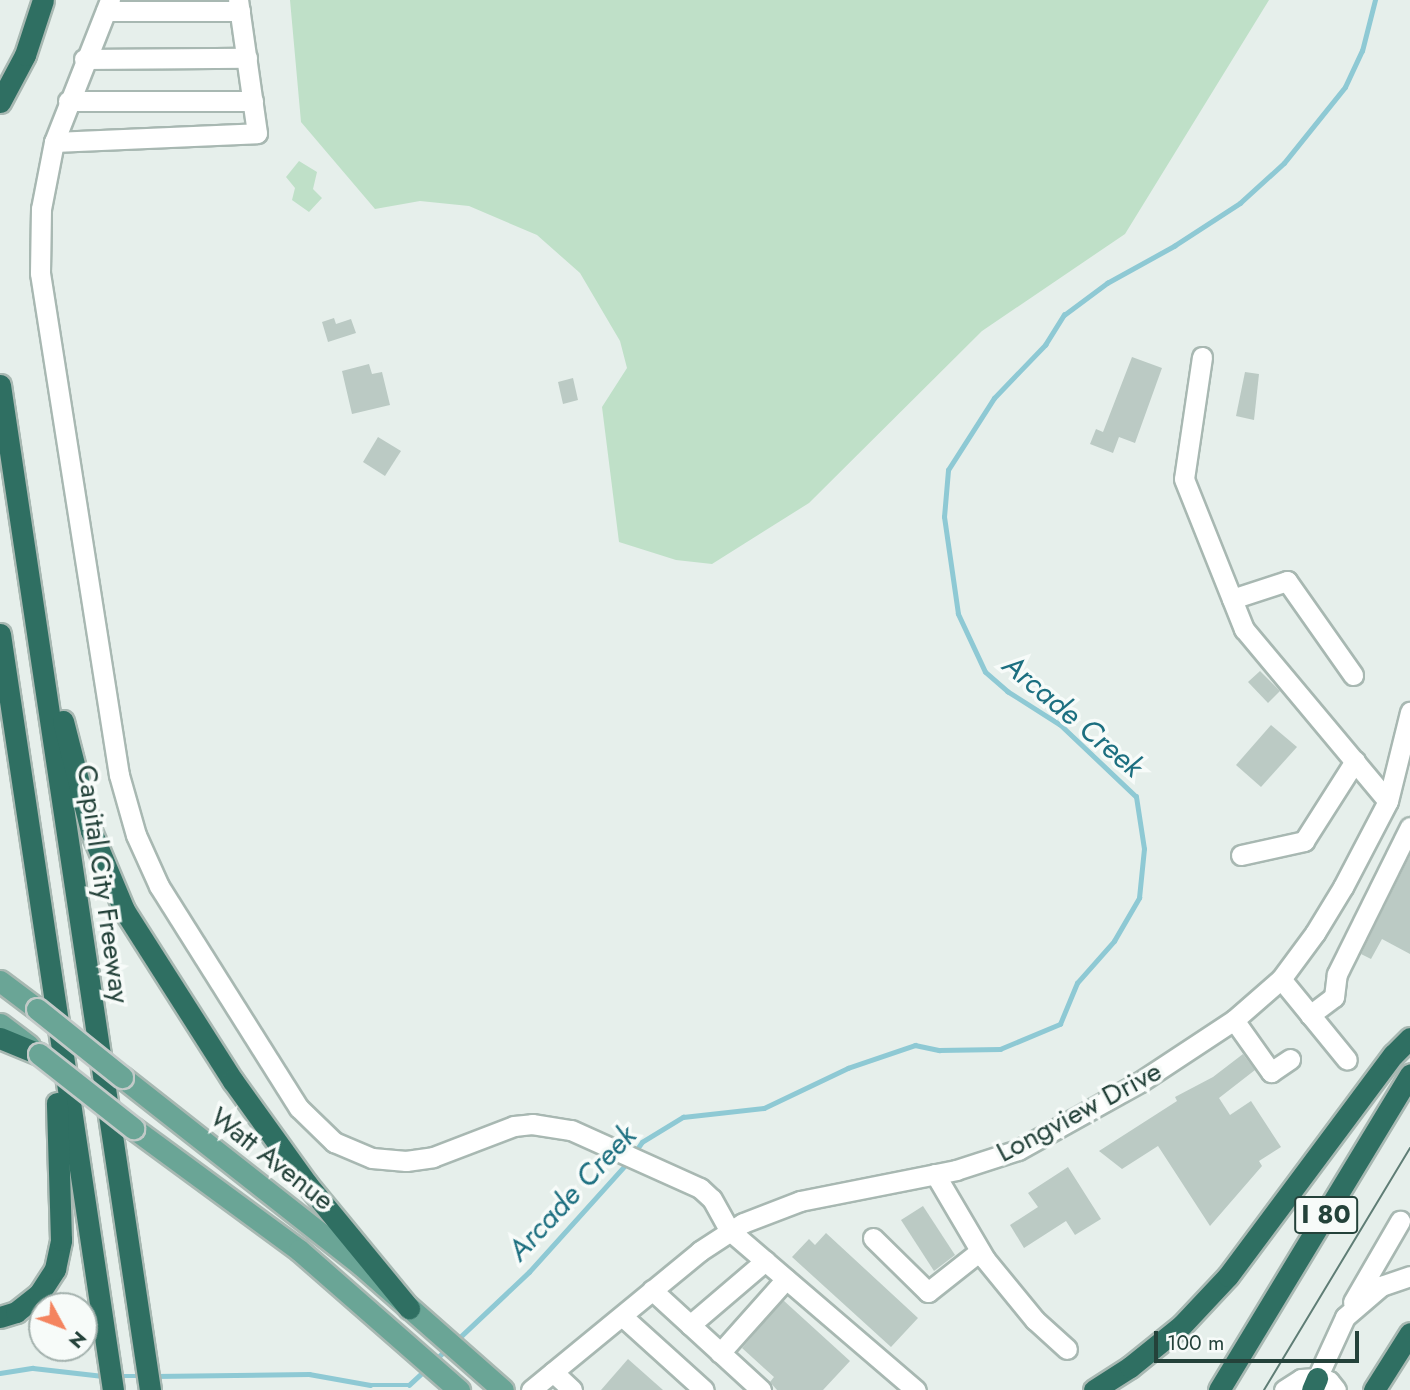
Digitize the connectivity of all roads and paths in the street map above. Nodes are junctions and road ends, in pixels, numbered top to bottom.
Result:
1 (43, 0) edge
2 (239, 5) edge
3 (108, 6) edge
4 (247, 58) junction
5 (85, 59) junction
6 (68, 100) junction
7 (253, 101) junction
8 (0, 102) edge
9 (54, 142) junction
10 (1202, 357) dead end
11 (0, 385) edge
12 (1232, 599) junction
13 (34, 611) junction
14 (0, 634) edge
15 (1353, 675) dead end
16 (1410, 712) edge
17 (0, 717) edge
18 (1355, 761) junction
19 (20, 774) junction
20 (1388, 801) junction
21 (1410, 827) edge
22 (1241, 855) dead end
23 (1281, 979) junction
24 (0, 981) edge
25 (45, 1005) junction
26 (1310, 1015) junction
27 (1234, 1020) junction
28 (0, 1024) edge
29 (0, 1038) edge
30 (1410, 1038) edge
31 (39, 1054) junction
32 (1290, 1059) dead end
33 (1347, 1060) dead end
34 (1410, 1073) edge
35 (935, 1174) junction
36 (1399, 1221) dead end
37 (729, 1230) junction
38 (873, 1238) dead end
39 (980, 1251) junction
40 (765, 1261) junction
41 (1410, 1276) edge
42 (786, 1279) junction
43 (652, 1290) junction
44 (415, 1312) junction
45 (622, 1316) junction
46 (0, 1317) edge
47 (1345, 1317) junction
48 (690, 1325) junction
49 (1410, 1333) edge
50 (1067, 1349) dead end
51 (720, 1353) junction
52 (552, 1372) junction
53 (1314, 1384) edge
54 (113, 1390) edge
55 (150, 1390) edge
56 (458, 1390) edge
57 (503, 1390) edge
58 (531, 1390) edge
59 (572, 1390) edge
60 (705, 1390) edge
61 (761, 1390) edge
62 (916, 1390) edge
63 (1094, 1390) edge
64 (1219, 1390) edge
65 (1284, 1390) edge
66 (1336, 1390) edge
67 (1374, 1390) edge

1 - 8 highway
2 - 3 street
2 - 4 street
3 - 5 street
4 - 5 street
4 - 7 street
5 - 6 street
6 - 7 street
6 - 9 street
7 - 9 street
9 - 37 street
10 - 12 street
11 - 13 highway, Capital City Freeway
12 - 15 street
12 - 18 street
13 - 44 highway
13 - 55 highway, Capital City Freeway
14 - 19 highway
16 - 20 street, Longview Drive
17 - 19 highway
18 - 20 street
18 - 22 street
19 - 25 highway
20 - 23 street, Longview Drive
21 - 26 street
23 - 26 street
23 - 27 street, Longview Drive
24 - 25 main road, Watt Avenue
25 - 44 main road, Watt Avenue, bridge
25 - 46 highway
25 - 54 highway
26 - 33 street
27 - 32 street
27 - 35 street, Longview Drive
28 - 31 main road, Watt Avenue
29 - 31 highway
30 - 63 highway
31 - 56 main road, Watt Avenue, bridge
34 - 64 highway, I 80
35 - 37 street, Longview Drive
35 - 39 street
36 - 47 street
37 - 40 street
37 - 43 street, Longview Drive
38 - 39 street
39 - 50 street
40 - 42 street
40 - 48 street
41 - 47 street
42 - 51 street
42 - 62 street
43 - 45 street, Longview Drive
43 - 48 street
44 - 57 main road, Watt Avenue
45 - 52 street, Longview Drive
45 - 60 street
47 - 53 street
48 - 51 street
49 - 67 highway
51 - 61 street
52 - 58 street, Longview Drive
52 - 59 street
53 - 65 street
53 - 66 street

